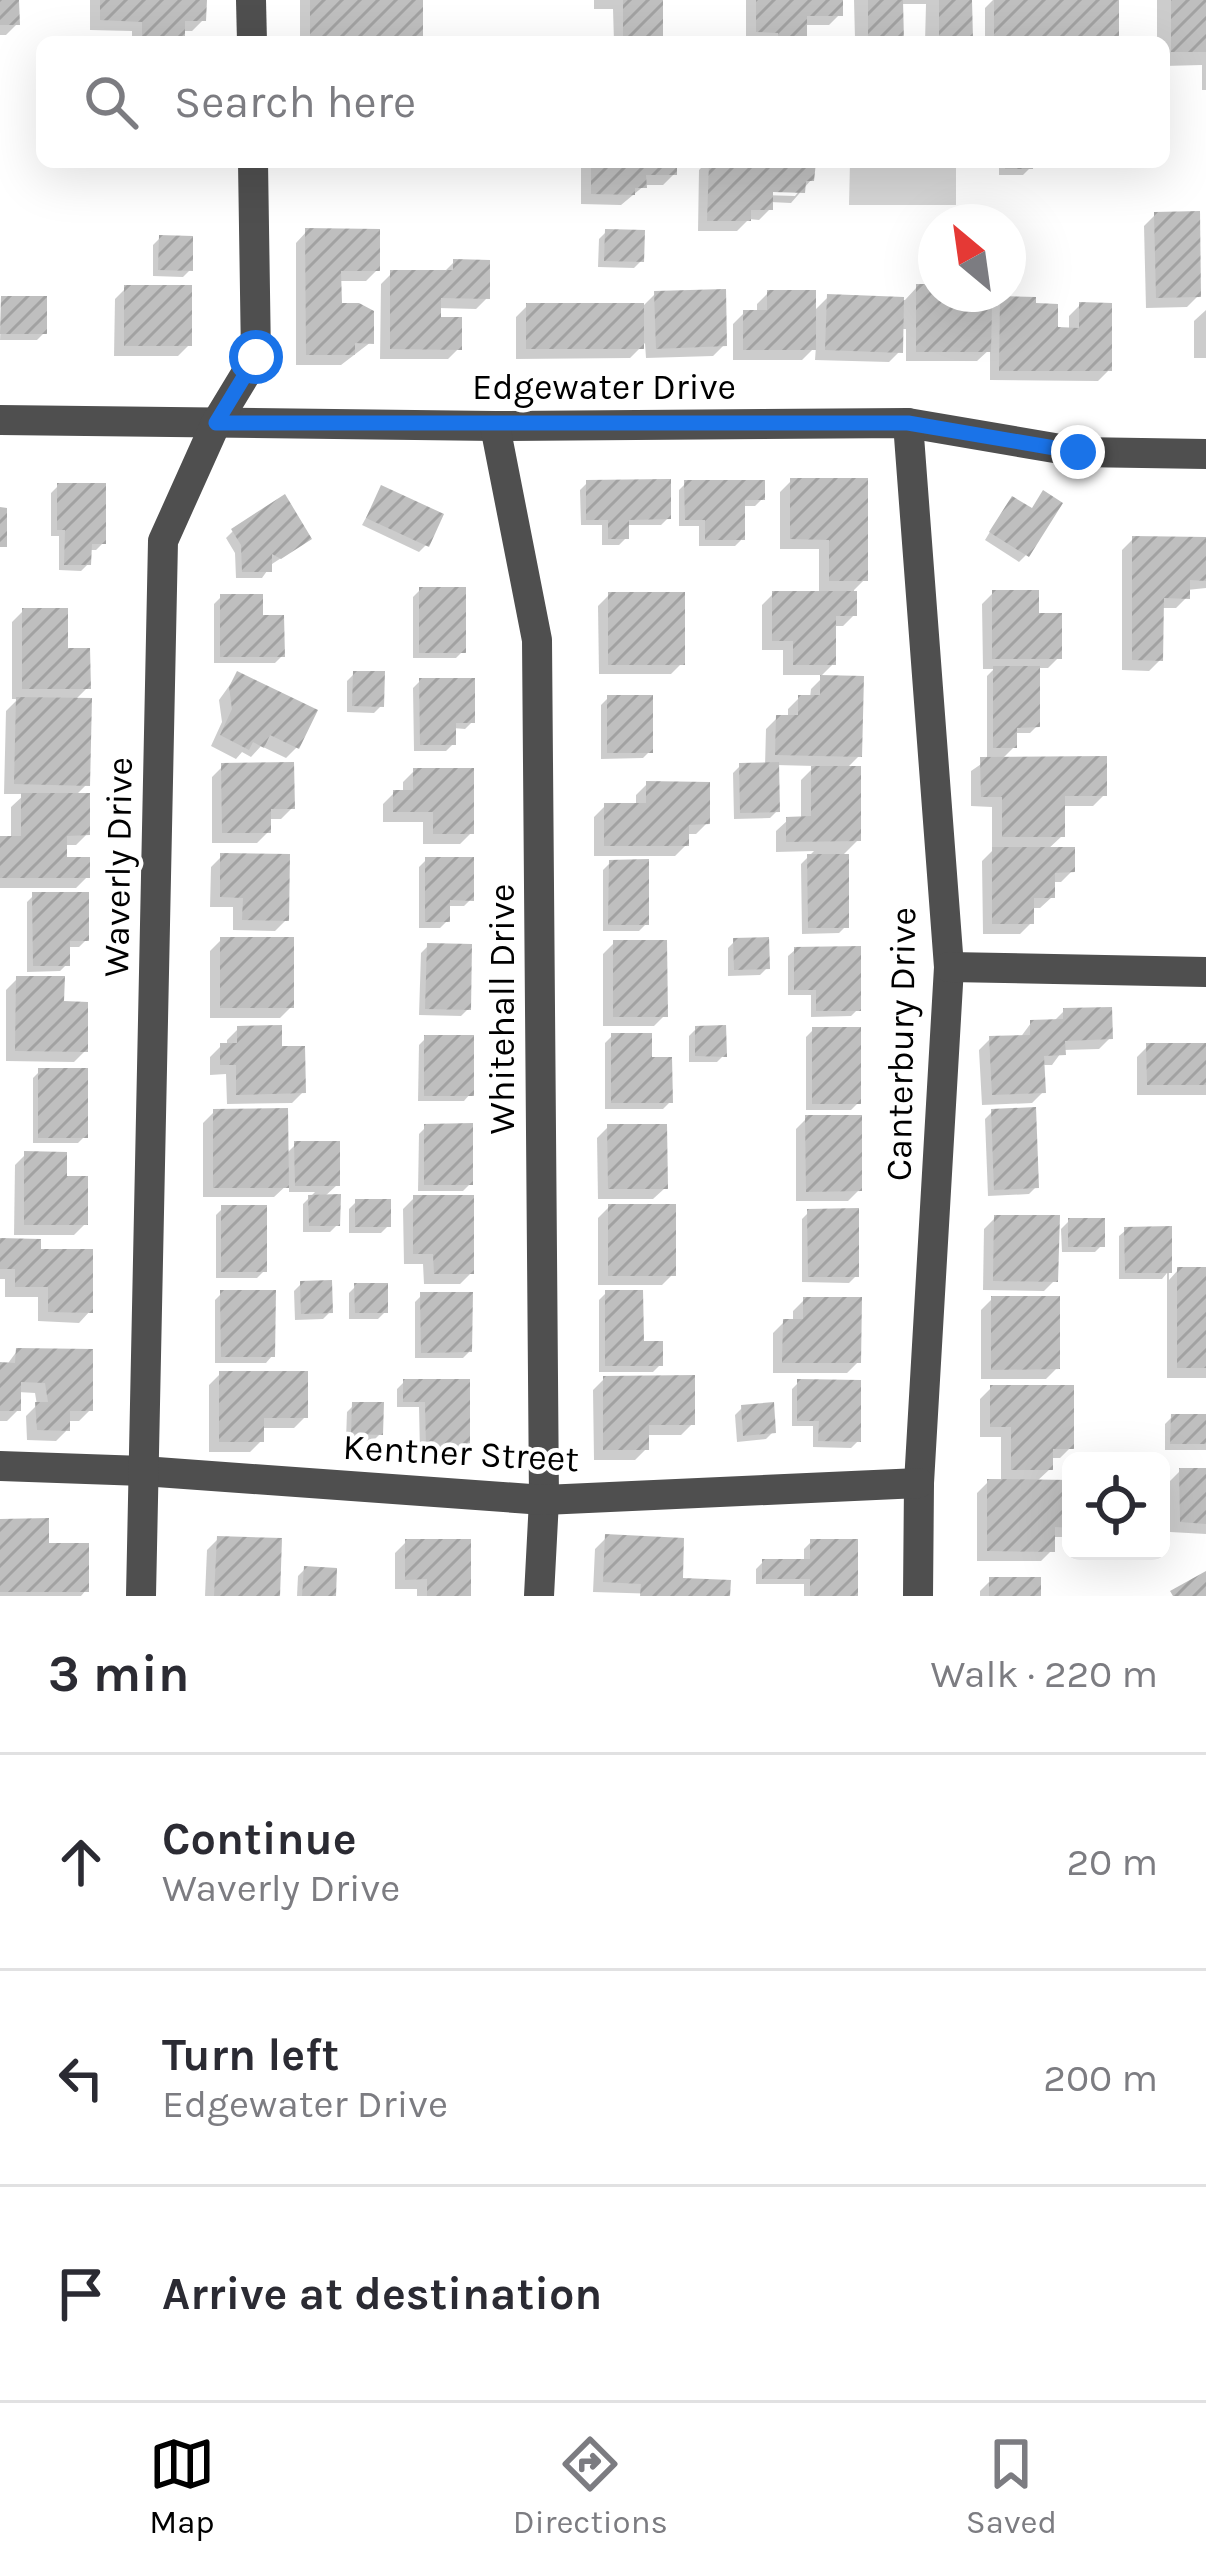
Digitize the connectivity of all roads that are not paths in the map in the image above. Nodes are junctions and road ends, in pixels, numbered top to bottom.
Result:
1 (251, 0) edge
2 (252, 36) edge
3 (253, 168) edge
4 (0, 420) edge
5 (216, 423) junction
6 (908, 423) junction
7 (495, 426) junction
8 (1206, 454) edge
9 (949, 967) junction
10 (1206, 972) edge
11 (0, 1466) edge
12 (143, 1471) junction
13 (919, 1483) junction
14 (544, 1500) junction
15 (141, 1596) edge
16 (539, 1596) edge
17 (918, 1596) edge

1 - 2 street
3 - 5 street, Waverly Drive
4 - 5 street, Edgewater Drive
5 - 7 street, Edgewater Drive
5 - 12 street, Waverly Drive
6 - 7 street, Edgewater Drive
6 - 8 street, Edgewater Drive
6 - 9 street, Canterbury Drive
7 - 14 street, Whitehall Drive
9 - 10 street
9 - 13 street, Canterbury Drive
11 - 12 street, Kentner Street
12 - 14 street, Kentner Street
12 - 15 street, Waverly Drive
13 - 14 street, Kentner Street
13 - 17 street, Canterbury Drive
14 - 16 street, Whitehall Drive

